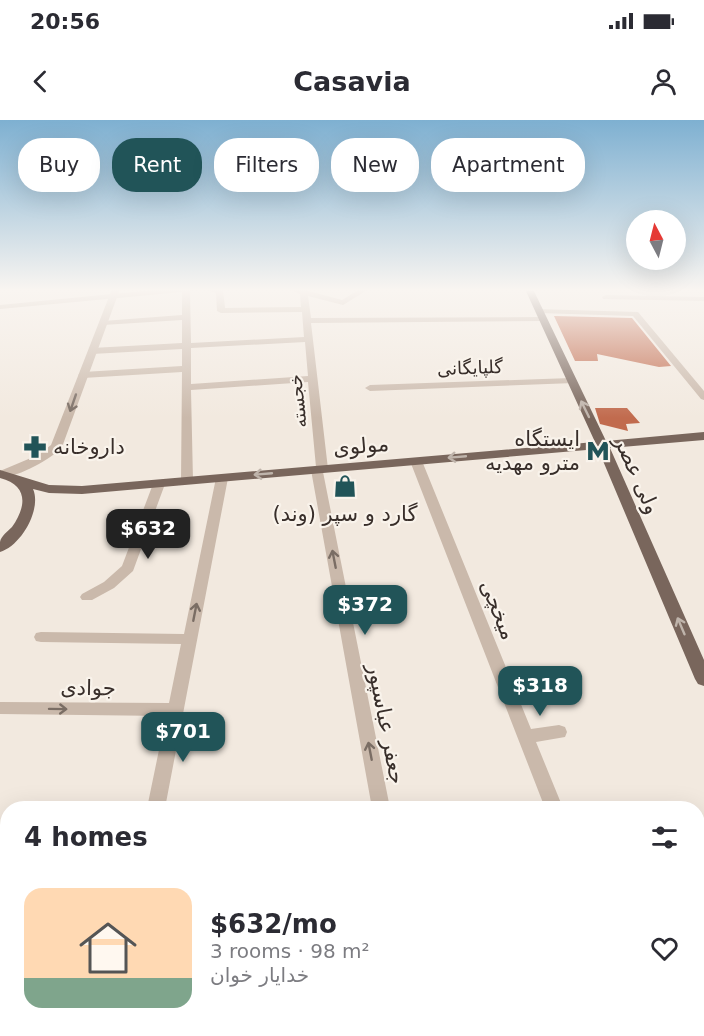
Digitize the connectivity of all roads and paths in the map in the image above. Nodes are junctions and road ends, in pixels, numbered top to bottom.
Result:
1 (100, 332) edge
2 (186, 332) edge
3 (308, 332) edge
4 (549, 332) edge
5 (651, 332) edge
6 (309, 339) junction
7 (186, 346) junction
8 (92, 351) junction
9 (186, 369) junction
10 (83, 375) junction
11 (313, 379) junction
12 (571, 381) junction
13 (186, 387) junction
14 (370, 388) dead end
15 (704, 397) edge
16 (704, 436) edge
17 (602, 445) junction
18 (416, 461) junction
19 (319, 470) junction
20 (1, 473) edge
21 (222, 478) junction
22 (187, 481) junction
23 (21, 482) junction
24 (159, 484) junction
25 (140, 539) junction
26 (153, 541) dead end
27 (0, 547) edge
28 (87, 597) dead end
29 (41, 637) dead end
30 (190, 639) junction
31 (703, 676) edge
32 (0, 708) edge
33 (176, 710) junction
34 (559, 732) dead end
35 (526, 737) junction
36 (157, 801) edge
37 (380, 801) edge
38 (552, 801) edge

1 - 8 street
2 - 7 street
3 - 6 street, خجسته
4 - 12 main road, ولی عصر
5 - 15 street
6 - 7 street
6 - 11 street, خجسته
7 - 8 street
7 - 9 street
8 - 10 street
9 - 10 street
9 - 13 street
10 -> 20 street
11 - 13 street
11 - 19 street, خجسته
12 - 14 street, گلپایگانی
17 -> 12 main road, ولی عصر
13 - 22 street
16 - 17 main road, مولوی
17 -> 18 main road, مولوی
31 -> 17 main road, ولی عصر
18 - 19 main road, مولوی
18 - 35 street, میخچی
19 -> 21 main road, مولوی
37 -> 19 street, جعفر عباسپور
20 - 23 main road, مولوی
21 - 22 main road, مولوی
30 -> 21 street
22 - 24 main road, مولوی
23 - 24 main road, مولوی
23 - 27 main road
24 - 25 street
25 - 26 street
25 - 28 street
29 - 30 street
30 - 33 street
32 -> 33 street, جوادی
33 - 36 street
34 - 35 street
35 - 38 street, میخچی

